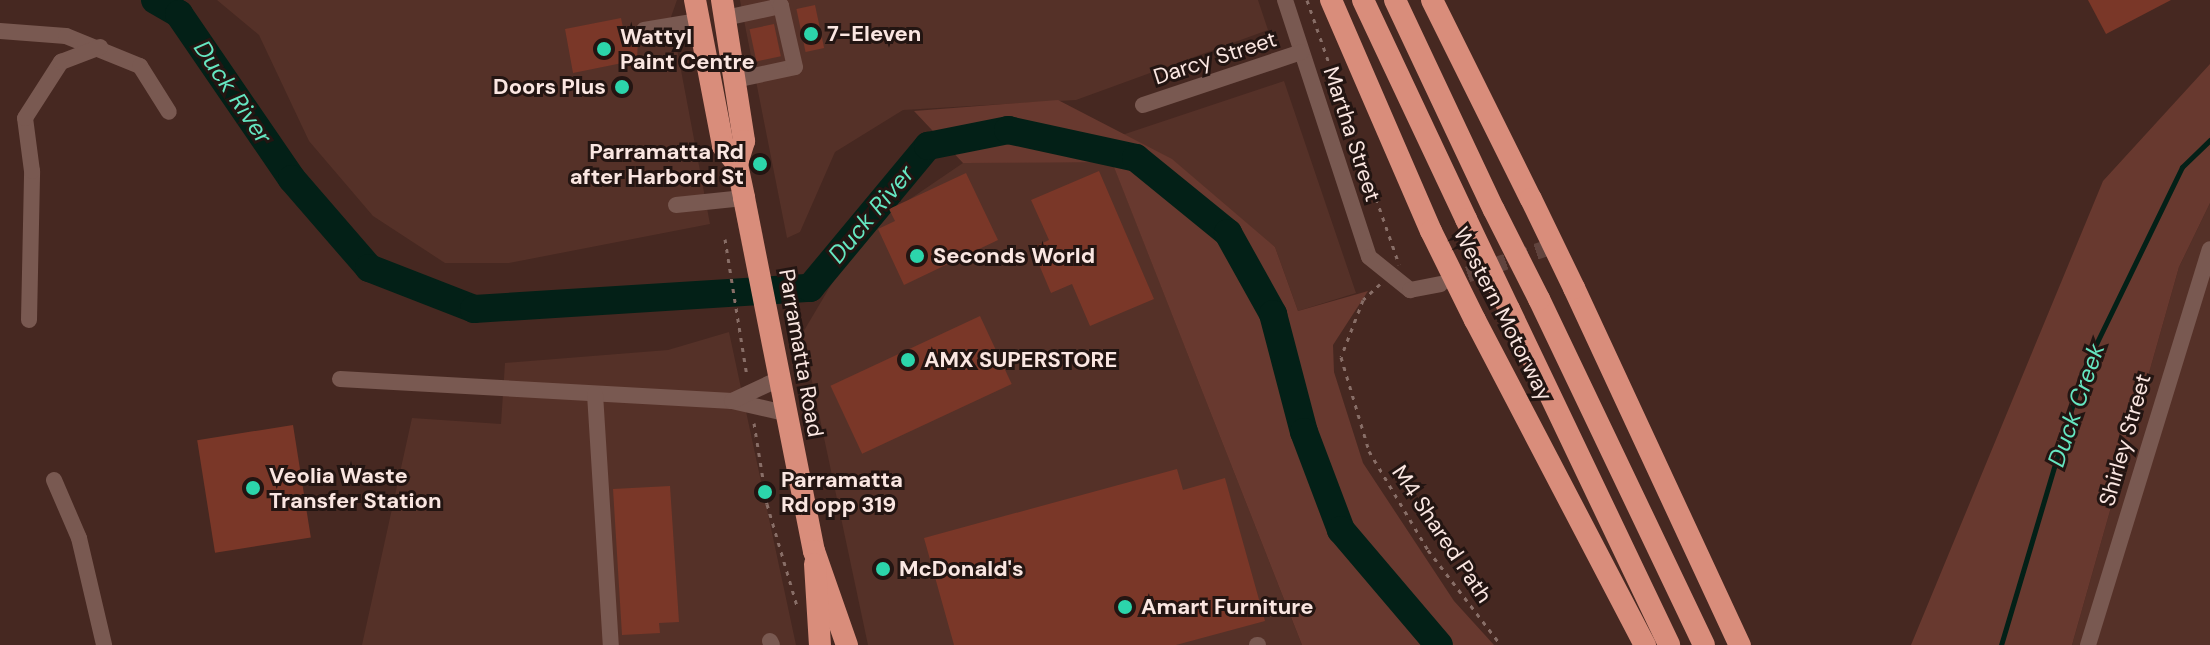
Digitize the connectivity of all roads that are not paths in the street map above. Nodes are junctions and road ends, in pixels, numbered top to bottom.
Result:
1 (1285, 0) edge
2 (1331, 0) edge
3 (1363, 0) edge
4 (1395, 0) edge
5 (1432, 0) edge
6 (780, 3) edge
7 (723, 9) edge
8 (696, 11) edge
9 (644, 30) dead end
10 (0, 31) edge
11 (100, 47) junction
12 (1301, 52) junction
13 (735, 80) junction
14 (1143, 105) dead end
15 (169, 112) dead end
16 (737, 164) junction
17 (744, 198) junction
18 (676, 205) dead end
19 (2210, 249) edge
20 (1440, 284) tunnel mouth
21 (29, 320) dead end
22 (340, 379) dead end
23 (779, 379) junction
24 (595, 394) junction
25 (732, 401) junction
26 (785, 413) junction
27 (54, 480) dead end
28 (814, 551) junction
29 (104, 645) edge
30 (611, 645) edge
31 (820, 645) edge
32 (847, 645) edge
33 (1645, 645) edge
34 (1669, 645) edge
35 (1704, 645) edge
36 (1740, 645) edge
37 (2088, 645) edge

1 - 12 street, Martha Street
2 - 33 highway, Western Motorway, bridge
3 - 34 highway, Western Motorway, bridge
4 - 35 highway, Western Motorway, bridge
5 - 36 highway, bridge
6 - 7 street
6 - 13 street
7 - 13 highway, Parramatta Road
8 - 9 street
8 - 16 highway, Parramatta Road
10 - 11 street
11 - 15 street
11 - 21 street
12 - 14 street, Darcy Street
12 - 20 street, Martha Street
13 - 16 highway, Parramatta Road
16 - 17 highway, Parramatta Road
17 - 18 street
17 - 23 highway, Parramatta Road
19 - 37 street, Shirley Street
22 - 24 street
23 - 25 street
23 - 26 highway, Parramatta Road
24 - 25 street
24 - 30 street
25 - 26 street
26 - 28 highway, Parramatta Road
27 - 29 street
28 - 31 highway, Parramatta Road
28 - 32 highway, Parramatta Road

